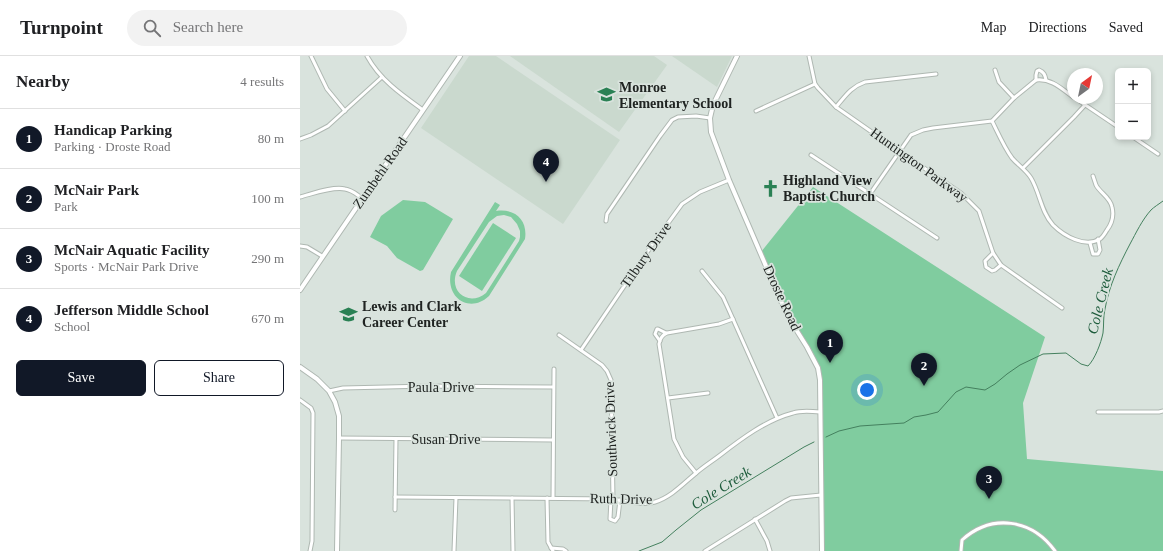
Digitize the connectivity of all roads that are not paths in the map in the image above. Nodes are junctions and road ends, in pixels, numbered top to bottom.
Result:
1 (311, 56) edge
2 (372, 56) edge
3 (460, 56) edge
4 (737, 56) edge
5 (809, 56) edge
6 (368, 57) edge
7 (995, 70) dead end
8 (936, 74) dead end
9 (382, 77) junction
10 (1036, 80) junction
11 (1046, 80) junction
12 (815, 84) junction
13 (1067, 92) edge
14 (1014, 98) junction
15 (1085, 105) joint
16 (836, 106) junction
17 (423, 110) junction
18 (345, 111) junction
19 (756, 111) dead end
20 (710, 118) junction
21 (992, 121) junction
22 (1115, 125) edge
23 (300, 139) edge
24 (1137, 140) edge
25 (899, 151) junction
26 (1158, 154) dead end
27 (811, 155) dead end
28 (1023, 168) junction
29 (1093, 176) dead end
30 (729, 180) junction
31 (870, 194) junction
32 (300, 197) edge
33 (362, 198) junction
34 (606, 220) dead end
35 (937, 238) dead end
36 (1098, 240) junction
37 (1090, 243) junction
38 (300, 246) edge
39 (993, 253) junction
40 (322, 256) junction
41 (1001, 265) junction
42 (702, 270) dead end
43 (300, 290) edge
44 (1062, 308) dead end
45 (734, 319) junction
46 (666, 333) junction
47 (559, 335) dead end
48 (660, 341) junction
49 (581, 350) junction
50 (300, 367) edge
51 (554, 369) dead end
52 (553, 387) junction
53 (329, 391) junction
54 (708, 393) dead end
55 (668, 398) junction
56 (300, 400) edge
57 (1163, 411) edge
58 (820, 412) junction
59 (1098, 412) dead end
60 (777, 418) junction
61 (339, 438) junction
62 (396, 439) junction
63 (553, 440) junction
64 (696, 473) junction
65 (821, 495) junction
66 (395, 496) junction
67 (456, 498) junction
68 (512, 498) junction
69 (547, 498) junction
70 (553, 498) junction
71 (612, 499) junction
72 (620, 500) junction
73 (396, 510) dead end
74 (755, 519) junction
75 (552, 549) edge
76 (310, 551) edge
77 (337, 551) edge
78 (454, 551) edge
79 (513, 551) edge
80 (566, 551) edge
81 (705, 551) edge
82 (770, 551) edge
83 (822, 551) edge
84 (961, 551) edge
85 (1055, 551) edge

1 - 18 street
2 - 6 street
3 - 17 street, Zumbehl Road
4 - 20 street, Droste Road
5 - 12 street
6 - 9 street
7 - 14 street
8 - 16 street
9 - 17 street
9 - 18 street
10 - 11 street
10 - 11 street
10 - 14 street
11 - 13 street
12 - 16 street, Huntington Parkway
12 - 19 street
14 - 21 street
15 - 22 street
15 - 28 street
16 - 25 street, Huntington Parkway
17 - 33 street, Zumbehl Road
18 - 23 street
20 - 30 street, Droste Road
20 - 34 street
21 - 25 street
21 - 28 street
24 - 26 street
25 - 31 street
25 - 39 street, Huntington Parkway
27 - 31 street
28 - 37 street
29 - 36 street
30 - 49 street, Tilbury Drive
30 - 58 street, Droste Road
31 - 35 street
32 - 33 street
33 - 40 street, Zumbehl Road
36 - 37 street
36 - 37 street
38 - 40 street
39 - 41 street, Huntington Parkway
39 - 41 street
40 - 43 street, Zumbehl Road
41 - 44 street, Huntington Parkway
42 - 45 street
45 - 46 street
45 - 60 street
46 - 48 street
46 - 48 street
47 - 49 street, Southwick Drive
48 - 55 street
49 - 71 street, Southwick Drive
50 - 53 street
51 - 52 street
52 - 53 street, Paula Drive
52 - 63 street
53 - 61 street
54 - 55 street
55 - 64 street
56 - 76 street
57 - 59 street
58 - 60 street, Ruth Drive
58 - 65 street, Droste Road
60 - 64 street, Ruth Drive
61 - 62 street, Susan Drive
61 - 77 street
62 - 63 street, Susan Drive
62 - 66 street
63 - 70 street
64 - 72 street, Ruth Drive
65 - 74 street
65 - 83 street, Droste Road
66 - 67 street, Ruth Drive
66 - 73 street
67 - 68 street, Ruth Drive
67 - 78 street
68 - 69 street, Ruth Drive
68 - 79 street
69 - 70 street, Ruth Drive
69 - 75 street
70 - 71 street, Ruth Drive
71 - 72 street, Ruth Drive
71 - 72 street, Southwick Drive
74 - 81 street
74 - 82 street
75 - 80 street
84 - 85 street

